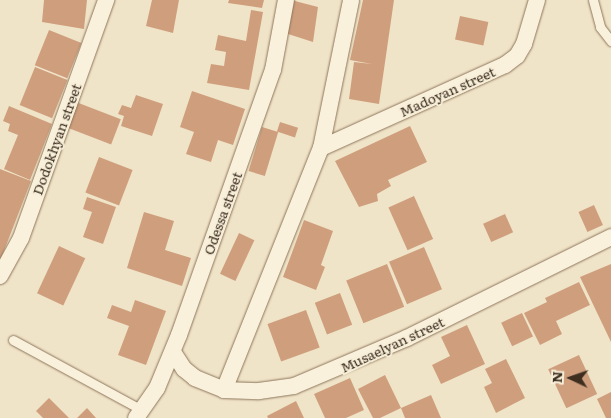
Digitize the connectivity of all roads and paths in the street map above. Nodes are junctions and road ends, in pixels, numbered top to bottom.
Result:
1 (106, 0) edge
2 (286, 0) edge
3 (351, 0) edge
4 (536, 0) edge
5 (593, 0) edge
6 (611, 41) edge
7 (321, 148) junction
8 (611, 236) edge
9 (0, 276) edge
10 (13, 340) dead end
11 (173, 352) junction
12 (224, 390) junction
13 (139, 414) edge

1 - 9 street, Dodokhyan street
2 - 11 street, Odessa street
3 - 7 street
4 - 7 street, Madoyan street
5 - 6 lane
7 - 12 street
8 - 12 street, Musaelyan street
10 - 13 lane
11 - 12 street, Musaelyan street
11 - 13 street, Odessa street

